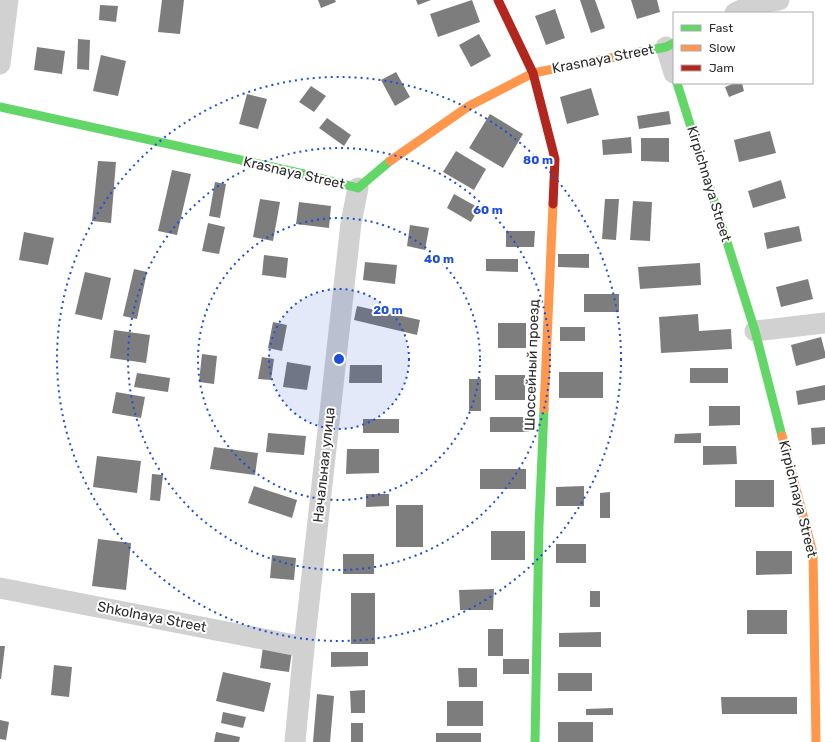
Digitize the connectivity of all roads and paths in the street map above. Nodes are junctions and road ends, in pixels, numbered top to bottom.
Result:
1 (8, 0) edge
2 (498, 0) edge
3 (779, 0) edge
4 (737, 12) edge
5 (670, 45) edge
6 (0, 64) edge
7 (673, 67) edge
8 (534, 73) junction
9 (677, 84) edge
10 (0, 107) edge
11 (358, 188) junction
12 (825, 323) edge
13 (755, 331) junction
14 (819, 553) edge
15 (0, 588) edge
16 (304, 647) junction
17 (295, 742) edge
18 (535, 742) edge
19 (816, 742) edge

1 - 6 street
2 - 8 street, Шоссейный проезд
3 - 4 street
5 - 7 street
5 - 8 street, Krasnaya Street
8 - 11 street, Krasnaya Street
8 - 18 street, Шоссейный проезд
9 - 13 street, Kirpichnaya Street
10 - 11 street, Krasnaya Street
11 - 16 street, Начальная улица
12 - 13 street
13 - 14 street, Kirpichnaya Street
14 - 19 street, Kirpichnaya Street
15 - 16 street, Shkolnaya Street
16 - 17 street, Начальная улица

